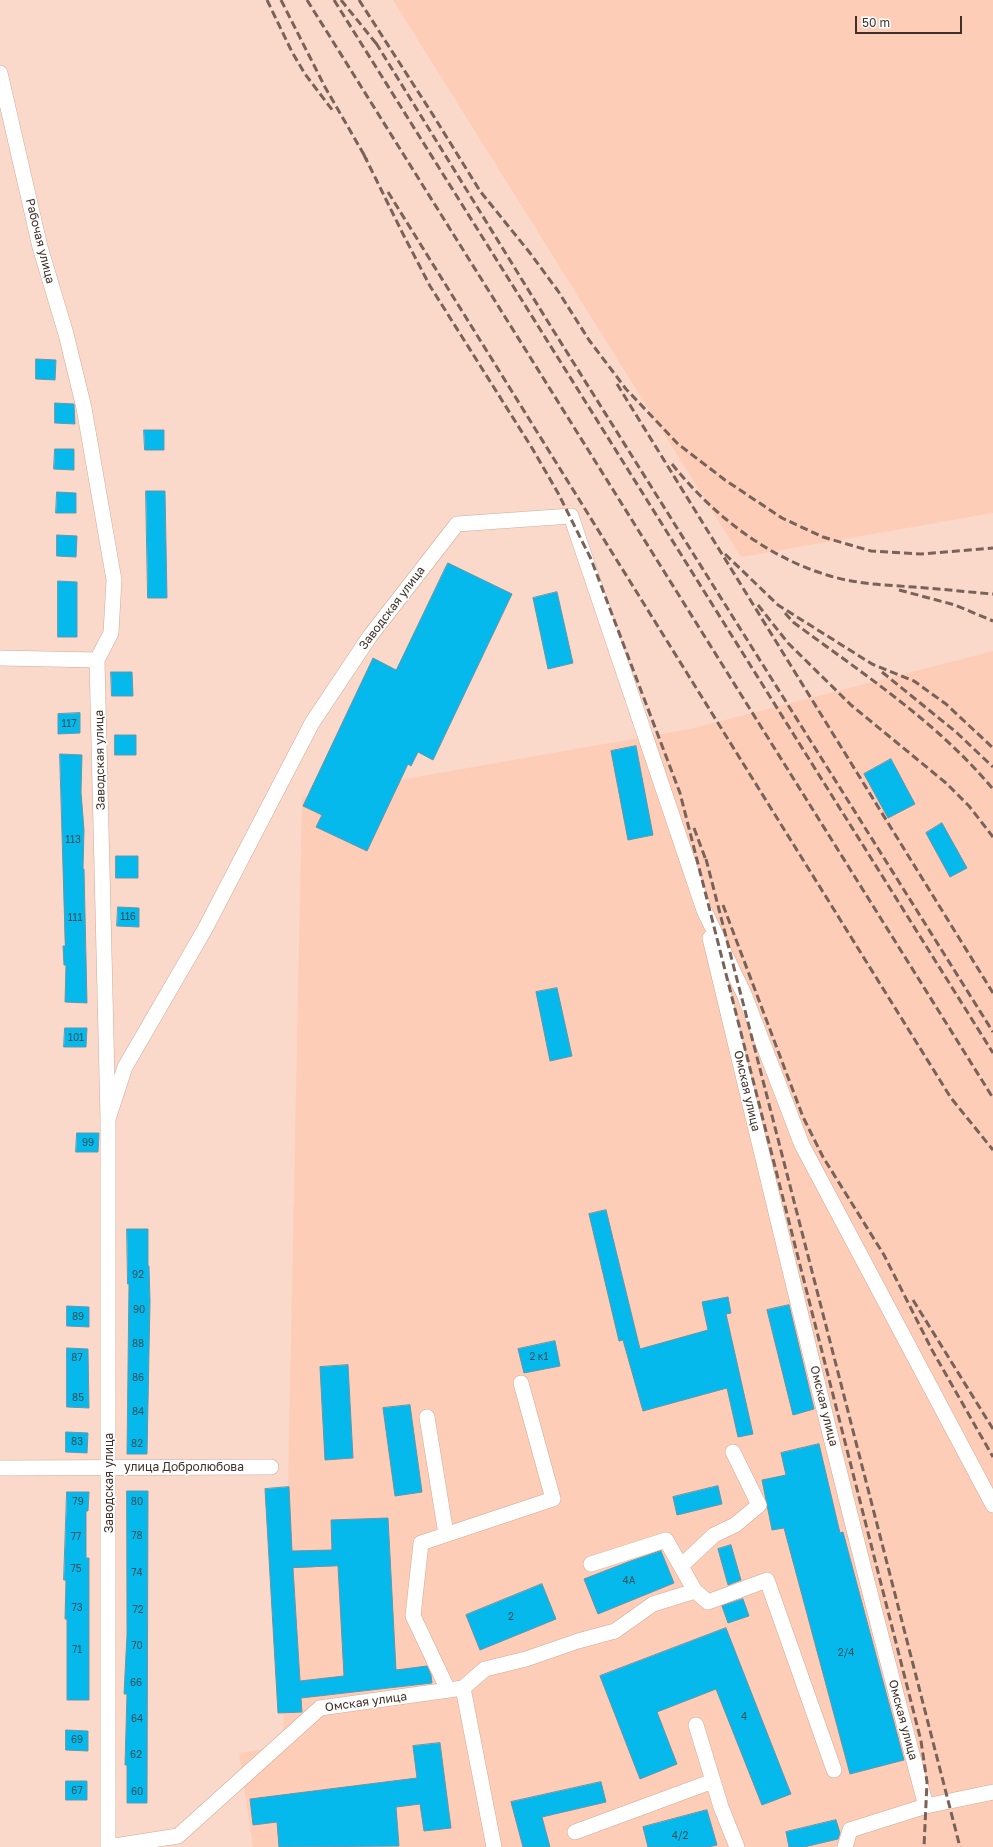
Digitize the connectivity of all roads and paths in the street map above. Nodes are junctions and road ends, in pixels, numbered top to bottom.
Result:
1 (0, 73) edge
2 (84, 408) joint
3 (0, 658) edge
4 (97, 660) junction
5 (704, 910) junction
6 (108, 1119) junction
7 (521, 1383) dead end
8 (427, 1417) dead end
9 (733, 1452) dead end
10 (109, 1467) junction
11 (271, 1467) dead end
12 (0, 1468) edge
13 (993, 1504) edge
14 (446, 1534) junction
15 (591, 1564) dead end
16 (681, 1566) junction
17 (694, 1590) junction
18 (463, 1688) junction
19 (448, 1690) junction
20 (696, 1725) dead end
21 (834, 1770) dead end
22 (714, 1781) junction
23 (993, 1792) edge
24 (926, 1806) junction
25 (850, 1830) junction
26 (575, 1832) dead end
27 (108, 1847) edge
28 (494, 1847) edge
29 (737, 1847) edge
30 (845, 1847) edge
31 (851, 1847) edge

1 - 2 street, Рабочая улица
2 - 4 street, Заводская улица
3 - 4 street
4 - 6 street, Заводская улица
5 - 6 street, Заводская улица
5 - 13 street
5 - 24 street, Омская улица
6 - 10 street, Заводская улица
7 - 14 street
8 - 14 street
9 - 16 street
10 - 11 street, улица Добролюбова
10 - 12 street, улица Добролюбова
10 - 27 street, Заводская улица
14 - 19 street
15 - 16 street
16 - 17 street
17 - 18 street
17 - 21 street
18 - 19 street, Омская улица
18 - 28 street
19 - 27 street, Омская улица
20 - 22 street
22 - 26 street
22 - 29 street
23 - 24 street
24 - 25 street
25 - 30 street
25 - 31 street

